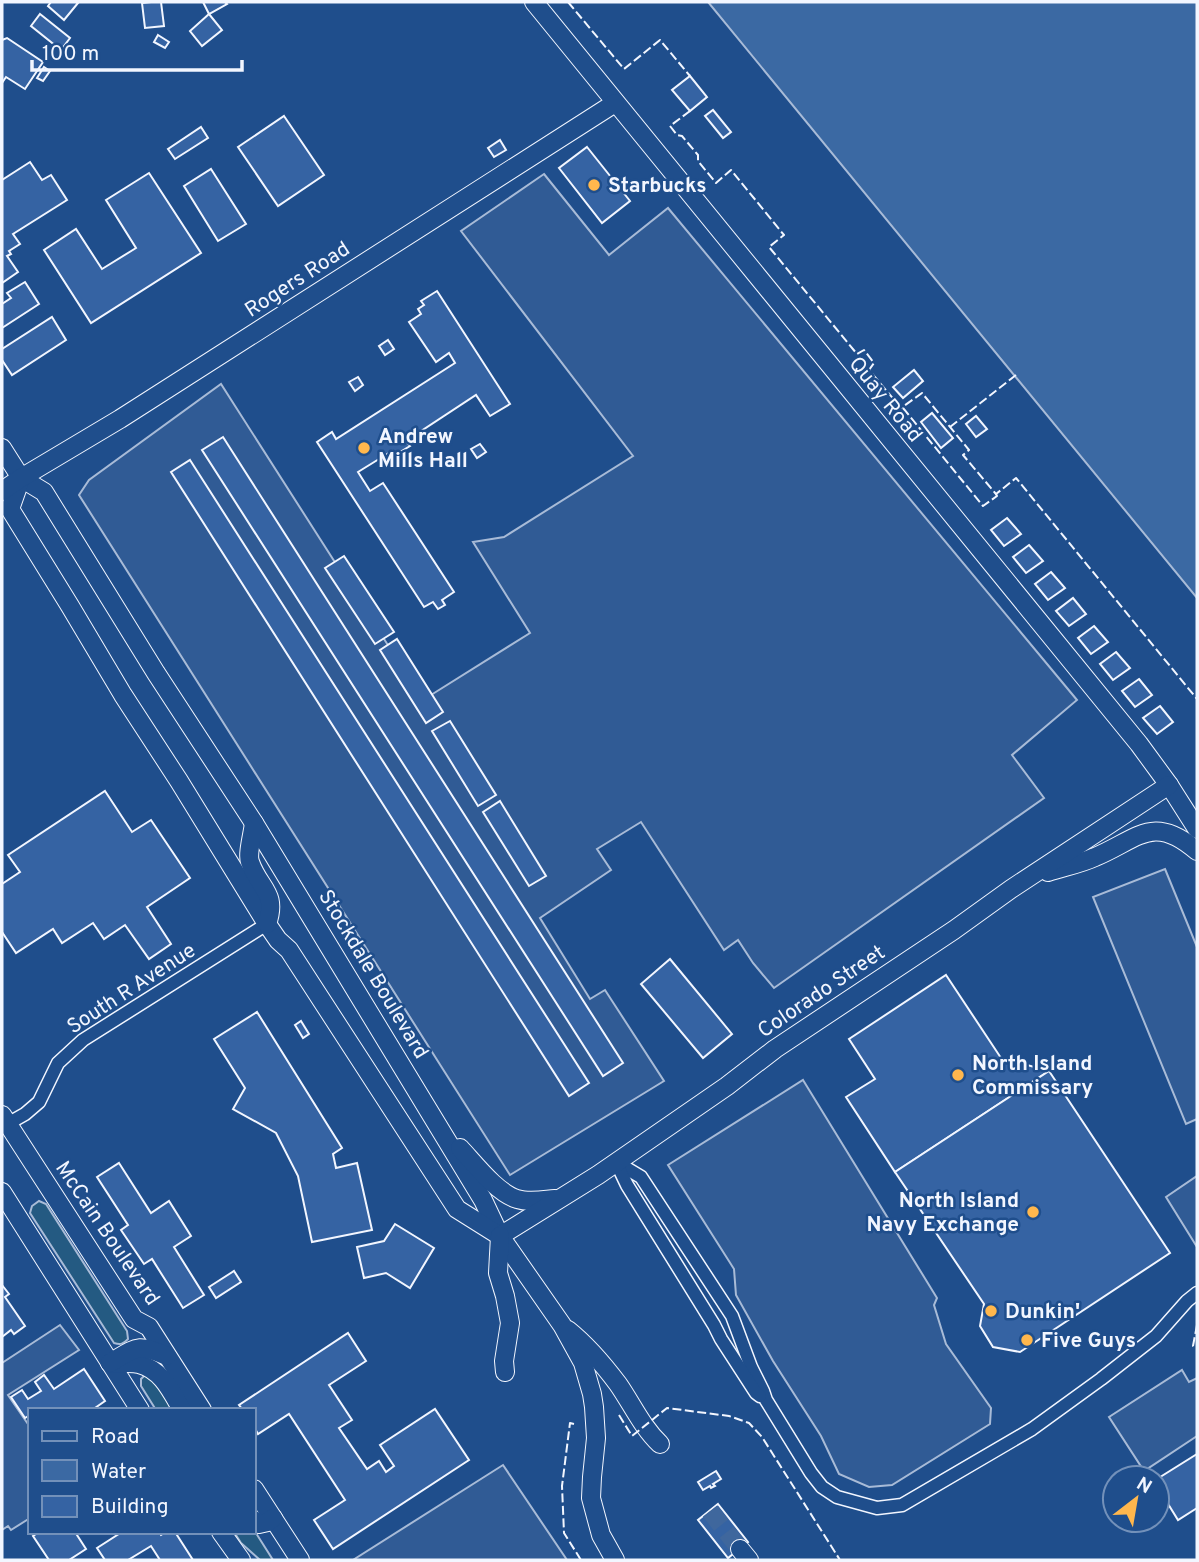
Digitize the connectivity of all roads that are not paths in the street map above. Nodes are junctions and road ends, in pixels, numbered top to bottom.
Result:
1 (534, 2) edge
2 (615, 103) junction
3 (2, 448) edge
4 (21, 478) junction
5 (2, 491) edge
6 (1169, 785) junction
7 (254, 823) junction
8 (1197, 829) edge
9 (1197, 851) edge
10 (1028, 878) junction
11 (267, 924) junction
12 (4, 1122) edge
13 (440, 1128) junction
14 (616, 1162) junction
15 (2, 1192) edge
16 (559, 1198) junction
17 (500, 1236) junction
18 (1197, 1293) edge
19 (562, 1325) junction
20 (167, 1356) junction
21 (110, 1363) junction
22 (505, 1372) dead end
23 (766, 1400) junction
24 (139, 1408) edge
25 (182, 1408) edge
26 (201, 1408) edge
27 (660, 1444) dead end
28 (256, 1492) edge
29 (273, 1518) junction
30 (256, 1522) edge
31 (222, 1534) edge
32 (241, 1560) edge
33 (300, 1560) edge
34 (614, 1560) edge

1 - 2 main road, Quay Road
2 - 4 main road, Rogers Road
2 - 6 main road, Quay Road
3 - 4 main road, Stockdale Boulevard
4 - 5 main road, Rogers Road
4 - 7 main road, Stockdale Boulevard
4 - 11 main road
6 - 8 main road, Quay Road
6 - 10 main road, Colorado Street
7 - 11 main road
7 - 13 main road, Stockdale Boulevard
9 - 10 main road
10 - 14 main road, Colorado Street
11 - 12 street, South R Avenue
11 - 17 main road
12 - 20 main road, McCain Boulevard
13 - 16 main road
13 - 17 main road, Stockdale Boulevard
14 - 16 main road, Colorado Street
14 - 23 street
14 - 23 street
15 - 21 main road
16 - 17 main road, Colorado Street
17 - 19 main road, Stockdale Boulevard
17 - 22 main road
18 - 23 street
19 - 27 main road
19 - 34 main road, Stockdale Boulevard
20 - 21 main road
20 - 26 main road, McCain Boulevard
21 - 24 main road
21 - 25 main road
28 - 29 main road
29 - 30 main road
29 - 33 main road
31 - 32 main road

